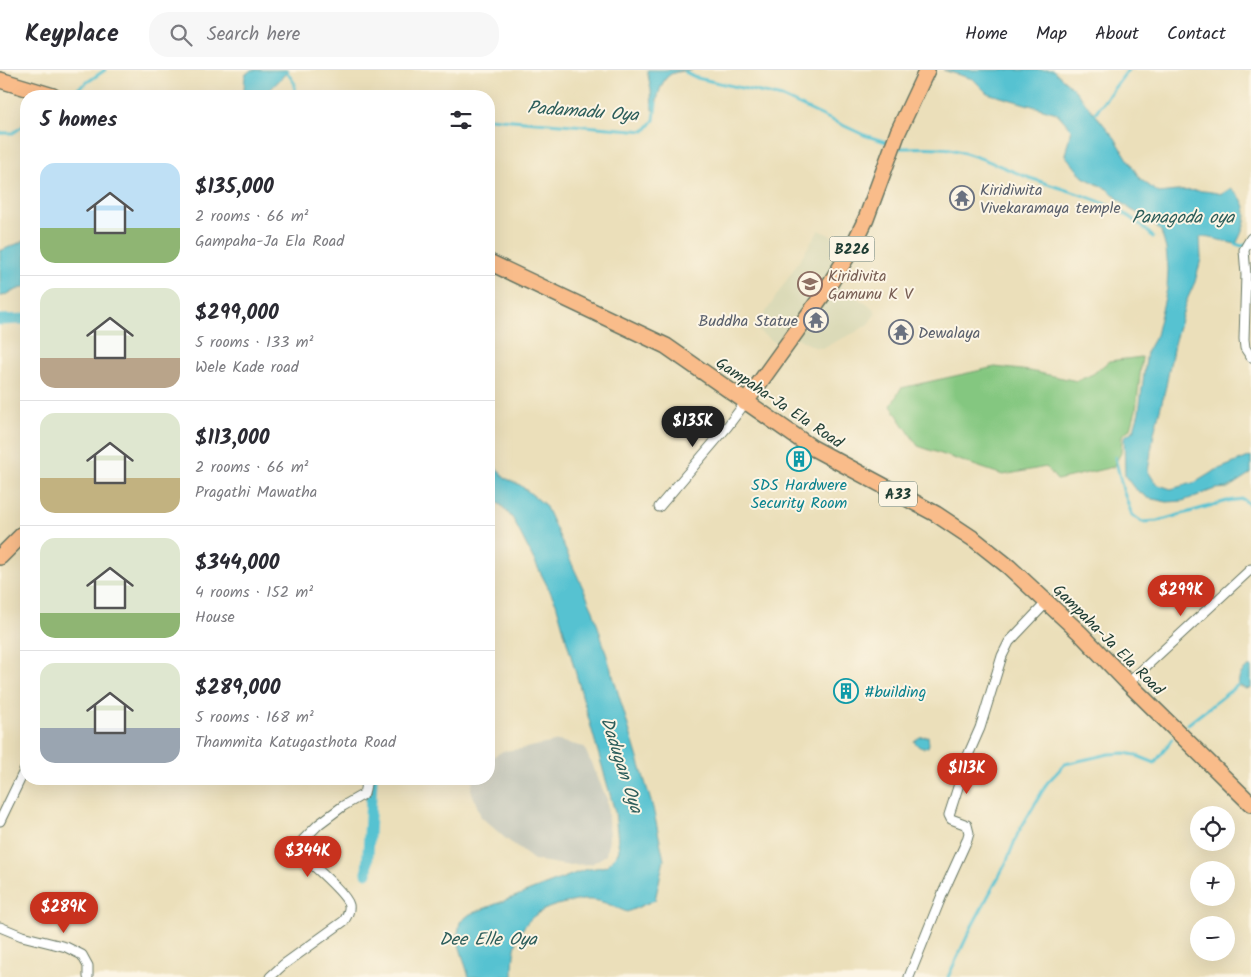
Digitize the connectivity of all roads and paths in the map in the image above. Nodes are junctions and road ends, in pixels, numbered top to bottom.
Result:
1 (926, 73) edge
2 (0, 80) edge
3 (33, 90) edge
4 (1250, 239) edge
5 (495, 265) edge
6 (1251, 356) edge
7 (745, 403) junction
8 (659, 507) dead end
9 (20, 537) edge
10 (0, 557) edge
11 (1251, 569) edge
12 (1047, 602) junction
13 (1128, 683) junction
14 (20, 779) edge
15 (366, 785) edge
16 (1251, 804) edge
17 (0, 821) edge
18 (0, 927) edge
19 (88, 977) edge
20 (270, 977) edge
21 (909, 977) edge

1 - 7 main road, B226
2 - 3 main road
4 - 6 street
5 - 7 main road, Gampaha-Ja Ela Road / A33
7 - 8 street
7 - 12 main road, Gampaha-Ja Ela Road / A33
9 - 10 main road
11 - 13 street
12 - 13 main road, Gampaha-Ja Ela Road / A33
12 - 21 street
13 - 16 main road, Gampaha-Ja Ela Road / A33
14 - 17 street
15 - 20 street
18 - 19 street

